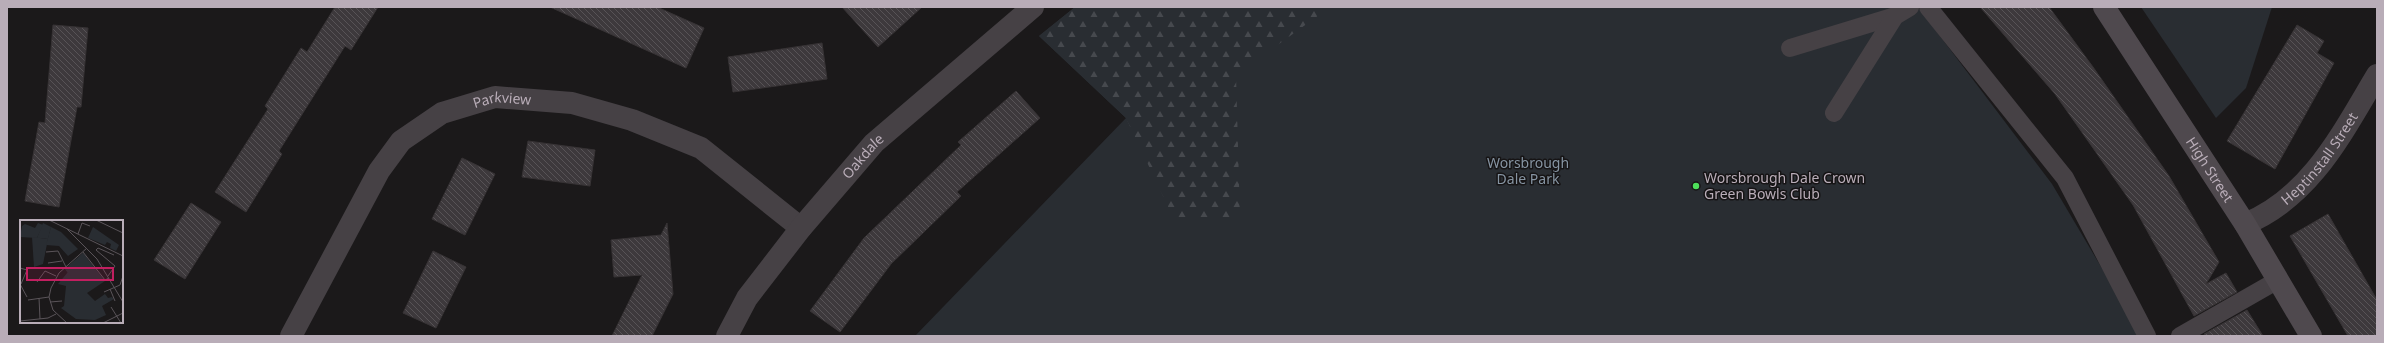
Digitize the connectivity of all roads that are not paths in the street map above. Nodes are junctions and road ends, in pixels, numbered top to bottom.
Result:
1 (1033, 7) edge
2 (1928, 7) edge
3 (2104, 7) edge
4 (1902, 11) edge
5 (1790, 48) dead end
6 (2377, 75) edge
7 (1834, 113) dead end
8 (2245, 224) junction
9 (801, 228) junction
10 (2278, 280) junction
11 (291, 336) edge
12 (727, 336) edge
13 (2147, 336) edge
14 (2180, 336) edge
15 (2311, 336) edge

1 - 9 street, Oakdale
2 - 13 lane
3 - 8 street, High Street
4 - 5 lane
4 - 7 lane
6 - 8 street, Heptinstall Street
8 - 10 street, High Street
9 - 11 street, Parkview
9 - 12 street, Oakdale
10 - 14 lane
10 - 15 street, High Street

